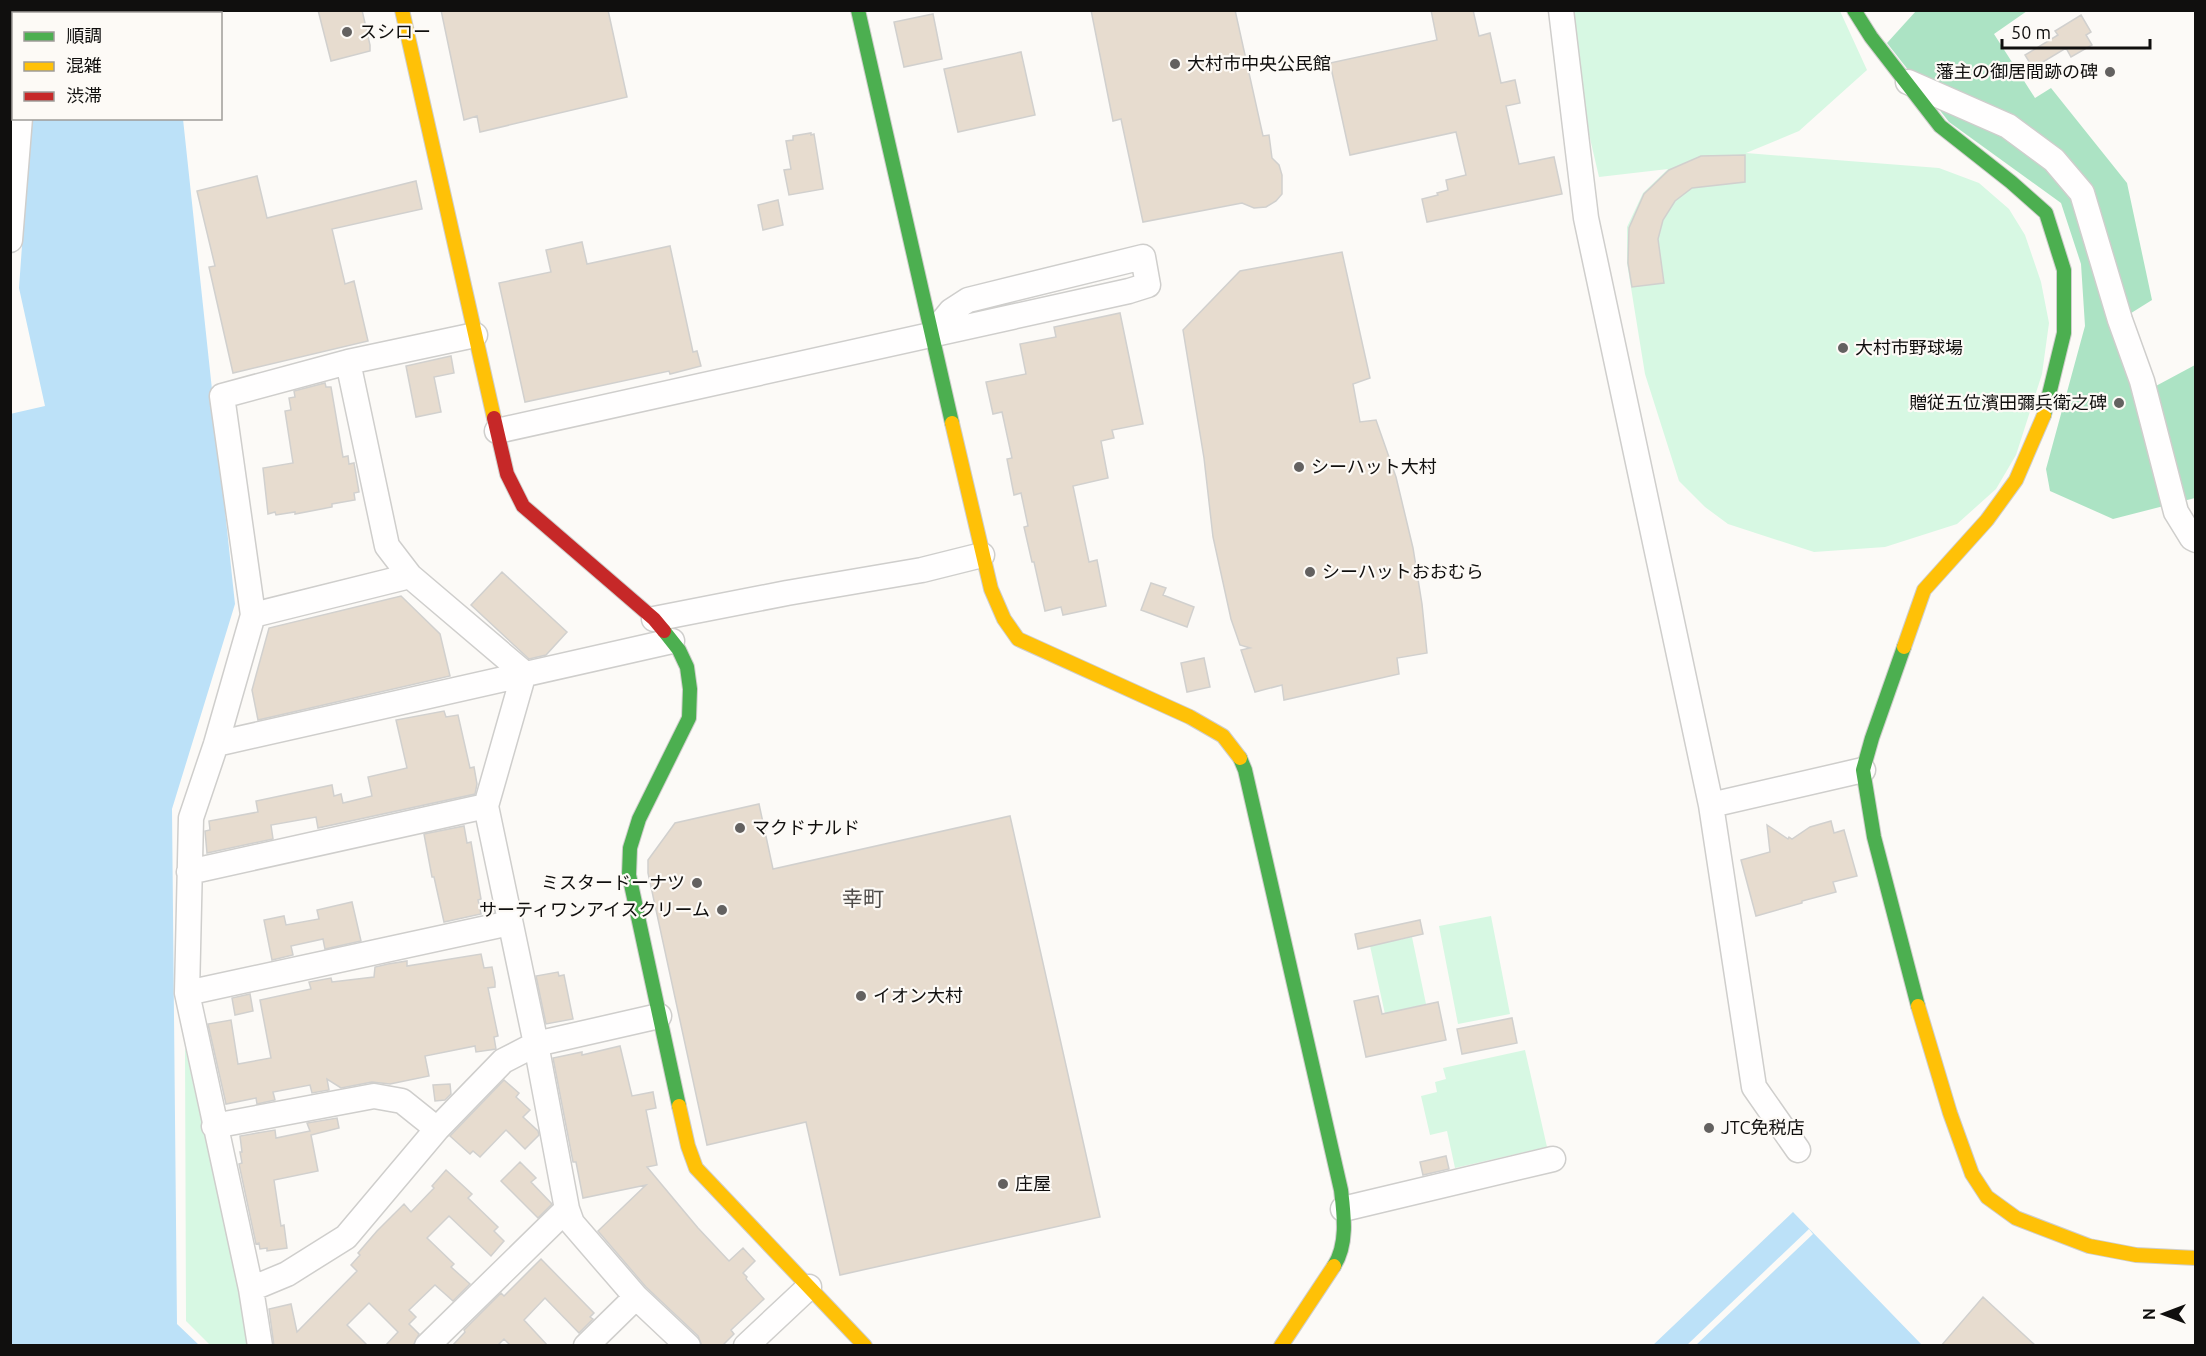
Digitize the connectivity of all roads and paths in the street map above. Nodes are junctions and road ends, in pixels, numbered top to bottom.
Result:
1 (402, 10) edge
2 (858, 10) edge
3 (1561, 10) edge
4 (1854, 10) edge
5 (1906, 81) junction
6 (20, 120) edge
7 (10, 240) edge
8 (933, 333) junction
9 (476, 335) junction
10 (348, 362) junction
11 (496, 431) junction
12 (2196, 540) edge
13 (982, 555) junction
14 (410, 576) junction
15 (253, 615) junction
16 (654, 619) junction
17 (672, 641) junction
18 (524, 673) junction
19 (216, 744) junction
20 (1863, 770) junction
21 (1711, 805) junction
22 (486, 806) junction
23 (189, 872) junction
24 (510, 923) junction
25 (188, 993) junction
26 (659, 1016) junction
27 (536, 1044) junction
28 (214, 1126) junction
29 (437, 1129) junction
30 (1798, 1150) dead end
31 (1553, 1159) dead end
32 (567, 1209) junction
33 (1343, 1209) junction
34 (2196, 1258) edge
35 (809, 1287) junction
36 (251, 1289) junction
37 (636, 1297) junction
38 (260, 1346) edge
39 (427, 1346) edge
40 (586, 1346) edge
41 (688, 1346) edge
42 (746, 1346) edge
43 (865, 1346) edge
44 (1281, 1346) edge

1 - 9 main road
2 - 8 main road
3 - 21 street
4 - 5 main road
5 - 12 street
5 - 20 main road
6 - 7 street
8 - 8 street
8 - 11 street
8 - 13 main road
9 - 10 street
9 - 11 main road
10 - 14 street
10 - 15 street
11 - 16 main road
13 - 16 street
13 - 33 main road
14 - 15 street
14 - 18 street
15 - 19 street
16 - 17 main road
17 - 18 street
17 - 26 main road
18 - 19 street
18 - 22 street
19 - 23 street
20 - 21 street
20 - 34 main road
21 - 30 street
22 - 23 street
22 - 24 street
23 - 25 street
24 - 25 street
24 - 27 street
25 - 28 street
26 - 27 street
26 - 35 main road
27 - 29 street
27 - 32 street
28 - 29 street
28 - 36 street
29 - 36 street
31 - 33 street
32 - 37 street
32 - 39 street
33 - 44 main road
35 - 42 street
35 - 43 main road
36 - 38 street
37 - 40 street
37 - 41 street

